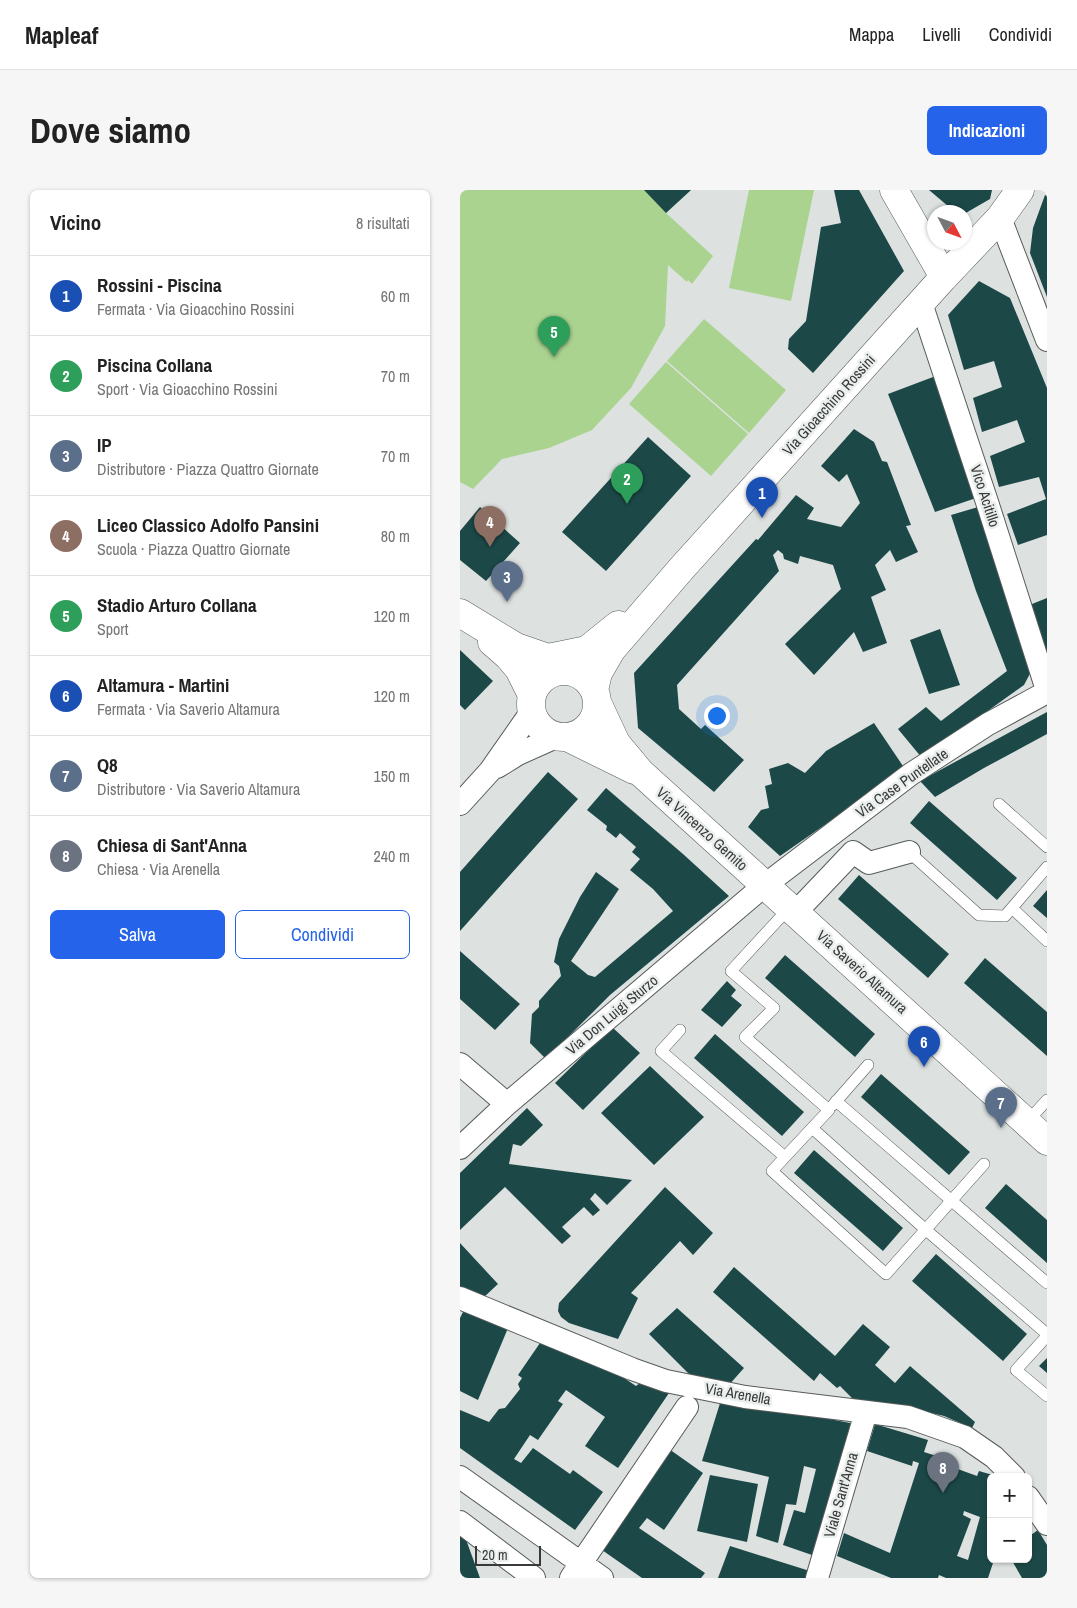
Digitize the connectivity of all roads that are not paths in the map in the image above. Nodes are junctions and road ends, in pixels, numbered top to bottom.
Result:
1 (894, 190) edge
2 (1020, 190) edge
3 (1000, 218) junction
4 (944, 277) junction
5 (921, 303) junction
6 (1047, 340) edge
7 (682, 568) junction
8 (460, 613) edge
9 (1047, 691) edge
10 (596, 696) junction
11 (532, 703) junction
12 (561, 737) junction
13 (490, 771) junction
14 (640, 772) junction
15 (460, 804) edge
16 (1000, 804) dead end
17 (1047, 847) edge
18 (909, 852) joint
19 (1047, 867) edge
20 (765, 885) junction
21 (1012, 908) junction
22 (793, 909) junction
23 (1047, 941) edge
24 (680, 1030) dead end
25 (460, 1064) edge
26 (868, 1065) dead end
27 (1047, 1100) edge
28 (507, 1104) junction
29 (833, 1105) junction
30 (1027, 1122) junction
31 (812, 1128) junction
32 (1047, 1141) edge
33 (460, 1148) edge
34 (785, 1157) junction
35 (984, 1164) dead end
36 (951, 1201) junction
37 (926, 1230) junction
38 (1047, 1283) edge
39 (460, 1298) edge
40 (1047, 1335) edge
41 (1047, 1396) edge
42 (687, 1407) dead end
43 (866, 1412) junction
44 (1010, 1473) edge
45 (460, 1478) edge
46 (1032, 1503) edge
47 (460, 1522) edge
48 (1047, 1524) edge
49 (576, 1570) edge
50 (534, 1578) edge
51 (602, 1578) edge
52 (817, 1578) edge

1 - 4 main road
2 - 3 main road, Via Gioacchino Rossini
3 - 4 main road, Via Gioacchino Rossini
3 - 6 street
4 - 5 main road, Via Gioacchino Rossini
5 - 7 main road, Via Gioacchino Rossini
5 - 9 street, Vico Acitillo
7 - 8 main road
7 - 10 main road, Via Gioacchino Rossini
8 - 11 main road
9 - 20 street, Via Case Puntellate
10 - 11 main road
10 - 12 main road
10 - 14 main road, Via Vincenzo Gemito
11 - 12 main road
11 - 13 street
12 - 13 street
12 - 14 main road, Via Vincenzo Gemito
13 - 15 street
14 - 20 main road, Via Vincenzo Gemito
16 - 17 lane
18 - 21 lane
18 - 22 street
19 - 21 lane
20 - 22 main road, Via Saverio Altamura
20 - 28 street, Via Don Luigi Sturzo
21 - 23 lane
22 - 29 lane
22 - 30 main road, Via Saverio Altamura
24 - 34 lane
25 - 28 street
26 - 29 lane
27 - 30 lane
28 - 33 street, Via Don Luigi Sturzo
29 - 31 lane
29 - 36 lane
30 - 32 main road, Via Saverio Altamura
31 - 34 lane
31 - 37 lane
34 - 37 lane
35 - 36 lane
36 - 37 lane
36 - 38 lane
37 - 40 lane
39 - 43 street, Via Arenella
40 - 41 lane
42 - 49 street
43 - 44 street, Via Arenella
43 - 52 street, Viale Sant'Anna
45 - 49 street
46 - 48 street
47 - 50 street
49 - 51 street

